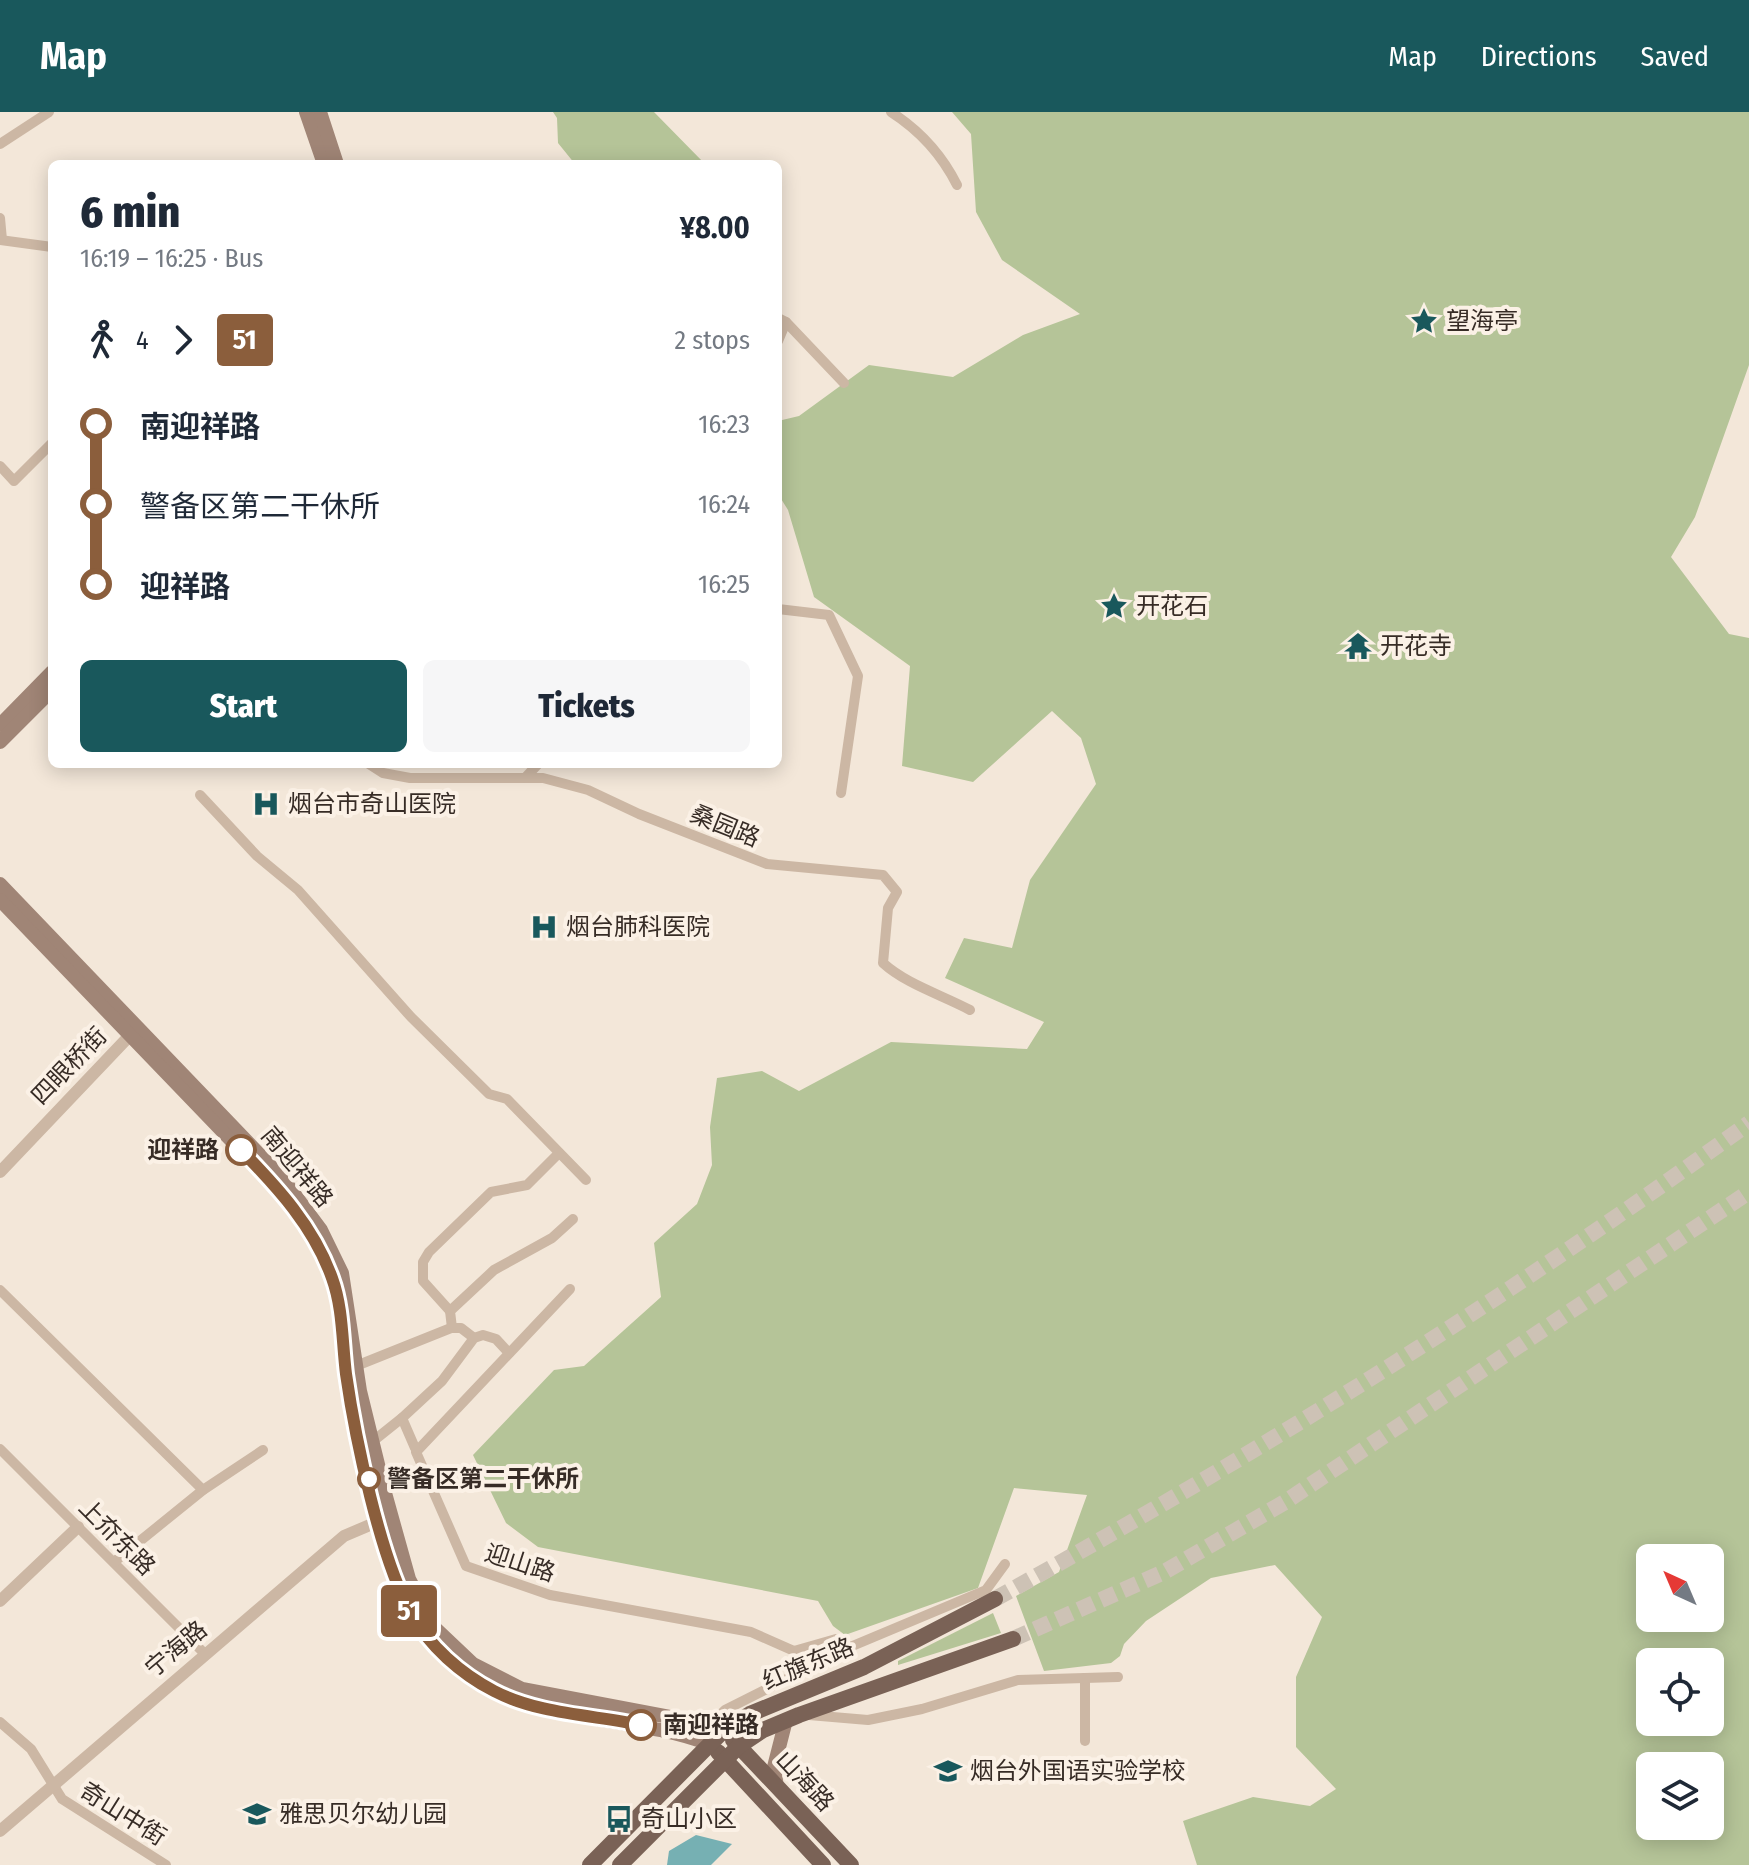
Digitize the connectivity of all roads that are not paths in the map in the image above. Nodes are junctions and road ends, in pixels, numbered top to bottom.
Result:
1 (49, 112) edge
2 (306, 112) edge
3 (320, 112) edge
4 (891, 112) edge
5 (0, 144) edge
6 (323, 160) edge
7 (336, 160) edge
8 (957, 185) dead end
9 (0, 218) edge
10 (1, 240) edge
11 (48, 246) edge
12 (782, 320) edge
13 (844, 383) dead end
14 (48, 447) edge
15 (0, 466) edge
16 (782, 609) edge
17 (48, 676) edge
18 (48, 694) edge
19 (0, 725) edge
20 (0, 742) edge
21 (375, 768) edge
22 (534, 768) edge
23 (525, 778) junction
24 (841, 793) dead end
25 (200, 795) dead end
26 (0, 884) edge
27 (0, 900) edge
28 (970, 1010) dead end
29 (134, 1030) junction
30 (559, 1153) junction
31 (0, 1172) edge
32 (586, 1180) dead end
33 (573, 1219) dead end
34 (570, 1289) dead end
35 (0, 1290) edge
36 (450, 1311) junction
37 (452, 1328) junction
38 (474, 1338) junction
39 (509, 1353) junction
40 (350, 1368) junction
41 (402, 1418) junction
42 (372, 1442) junction
43 (415, 1448) dead end
44 (0, 1449) edge
45 (263, 1450) dead end
46 (203, 1490) junction
47 (385, 1519) junction
48 (78, 1527) junction
49 (114, 1562) junction
50 (1005, 1564) dead end
51 (995, 1599) tunnel mouth
52 (0, 1601) edge
53 (1013, 1639) tunnel mouth
54 (850, 1647) junction
55 (205, 1654) junction
56 (1118, 1677) dead end
57 (1085, 1678) junction
58 (792, 1717) junction
59 (0, 1722) edge
60 (723, 1731) junction
61 (1085, 1741) dead end
62 (709, 1744) junction
63 (739, 1746) junction
64 (725, 1759) junction
65 (53, 1783) junction
66 (777, 1787) junction
67 (0, 1831) edge
68 (166, 1865) edge
69 (590, 1865) edge
70 (620, 1865) edge
71 (823, 1865) edge
72 (851, 1865) edge

1 - 5 street
2 - 6 main road
3 - 7 main road
4 - 8 street
9 - 10 street
10 - 11 street
12 - 13 street
14 - 15 street
16 - 24 street
17 - 19 main road
18 - 20 main road
21 - 23 street, 桑园路
22 - 23 street
23 - 28 street, 桑园路
25 - 30 street
26 - 29 main road, 南迎祥路
27 - 29 main road, 南迎祥路
29 - 31 street, 四眼桥街
29 - 40 main road, 南迎祥路
30 - 32 street
30 - 36 street
33 - 36 street
34 - 39 street, 迎山路
35 - 46 street
36 - 37 street
37 - 38 street
37 - 40 street
38 - 39 street
38 - 41 street
39 - 54 street, 迎山路
40 - 42 main road, 南迎祥路
40 - 47 main road, 南迎祥路
41 - 42 street
41 - 43 street
42 - 47 main road, 南迎祥路
44 - 48 street, 上夼东路
45 - 46 street
46 - 49 street
47 - 55 street, 宁海路
47 - 60 main road, 南迎祥路
47 - 62 main road, 南迎祥路
48 - 49 street, 上夼东路
48 - 52 street
49 - 55 street, 上夼东路
50 - 54 street
51 - 60 main road, 红旗东路
53 - 58 main road, 红旗东路
54 - 60 street
55 - 65 street, 宁海路
56 - 57 street
57 - 58 street
57 - 61 street
58 - 63 main road, 红旗东路
58 - 66 main road
59 - 65 street, 奇山中街
60 - 62 main road, 红旗东路
60 - 63 main road, 山海路
62 - 64 main road, 山海路
62 - 69 main road, 红旗东路
63 - 64 main road, 红旗东路
63 - 66 main road, 山海路
64 - 70 main road
64 - 71 main road, 山海路
65 - 67 street, 宁海路
65 - 68 street, 奇山中街
66 - 72 main road, 山海路

